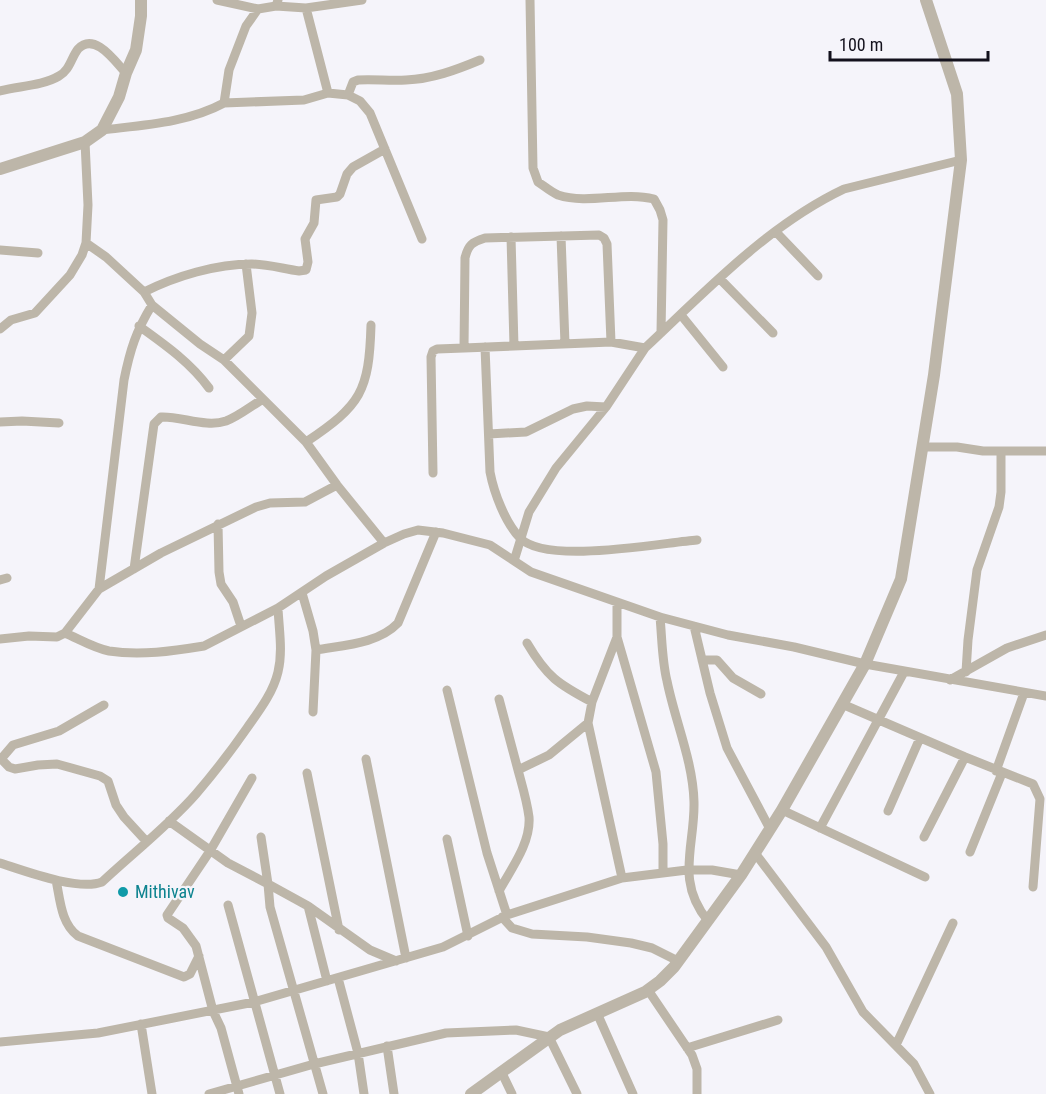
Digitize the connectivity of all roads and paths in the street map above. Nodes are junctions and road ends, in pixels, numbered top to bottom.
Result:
1 (141, 0) edge
2 (217, 0) edge
3 (362, 0) edge
4 (530, 0) edge
5 (926, 0) edge
6 (277, 3) edge
7 (306, 8) junction
8 (258, 9) junction
9 (480, 60) dead end
10 (126, 74) junction
11 (0, 91) edge
12 (328, 93) junction
13 (348, 95) junction
14 (224, 103) junction
15 (102, 130) junction
16 (85, 142) junction
17 (385, 149) junction
18 (961, 160) junction
19 (0, 169) edge
20 (776, 232) junction
21 (561, 236) junction
22 (511, 237) junction
23 (422, 239) dead end
24 (86, 243) junction
25 (0, 250) edge
26 (38, 253) dead end
27 (246, 264) junction
28 (818, 276) dead end
29 (720, 279) junction
30 (144, 292) junction
31 (152, 305) junction
32 (681, 315) junction
33 (371, 325) dead end
34 (139, 326) junction
35 (0, 329) edge
36 (661, 333) junction
37 (773, 333) dead end
38 (611, 342) junction
39 (565, 344) junction
40 (514, 346) junction
41 (485, 347) junction
42 (464, 348) junction
43 (645, 348) junction
44 (224, 360) junction
45 (723, 367) dead end
46 (209, 387) dead end
47 (263, 399) junction
48 (606, 407) junction
49 (0, 422) edge
50 (59, 423) dead end
51 (489, 434) junction
52 (306, 442) junction
53 (922, 447) junction
54 (1001, 451) junction
55 (1046, 451) edge
56 (433, 473) dead end
57 (337, 485) junction
58 (218, 524) junction
59 (436, 532) junction
60 (521, 539) junction
61 (697, 540) dead end
62 (384, 543) junction
63 (513, 561) junction
64 (134, 569) junction
65 (99, 589) junction
66 (302, 593) junction
67 (617, 603) junction
68 (278, 608) junction
69 (660, 617) junction
70 (241, 626) junction
71 (694, 626) junction
72 (65, 633) junction
73 (1046, 635) edge
74 (617, 638) junction
75 (0, 639) edge
76 (527, 643) dead end
77 (316, 650) junction
78 (702, 660) junction
79 (865, 664) junction
80 (904, 672) junction
81 (966, 672) junction
82 (950, 680) junction
83 (447, 690) dead end
84 (1024, 693) junction
85 (761, 694) dead end
86 (1046, 696) edge
87 (500, 699) dead end
88 (592, 702) junction
89 (842, 704) junction
90 (104, 705) dead end
91 (313, 712) dead end
92 (879, 720) junction
93 (588, 723) junction
94 (920, 738) junction
95 (0, 758) edge
96 (964, 758) junction
97 (366, 759) dead end
98 (518, 770) junction
99 (999, 772) junction
100 (307, 773) dead end
101 (252, 778) dead end
102 (782, 810) junction
103 (888, 811) dead end
104 (169, 821) junction
105 (820, 828) junction
106 (770, 829) junction
107 (261, 837) dead end
108 (924, 837) dead end
109 (447, 839) dead end
110 (146, 841) junction
111 (210, 851) junction
112 (970, 852) dead end
113 (755, 853) junction
114 (0, 863) edge
115 (687, 870) junction
116 (663, 873) junction
117 (741, 875) junction
118 (925, 877) dead end
119 (622, 878) junction
120 (56, 880) junction
121 (268, 884) junction
122 (1034, 887) dead end
123 (499, 891) junction
124 (228, 905) dead end
125 (308, 906) junction
126 (504, 916) junction
127 (708, 921) junction
128 (953, 923) dead end
129 (339, 930) junction
130 (468, 936) junction
131 (200, 956) junction
132 (401, 959) junction
133 (678, 961) junction
134 (338, 978) junction
135 (327, 981) junction
136 (294, 990) junction
137 (648, 990) junction
138 (255, 1002) junction
139 (213, 1011) junction
140 (597, 1013) junction
141 (778, 1020) dead end
142 (141, 1024) junction
143 (549, 1037) junction
144 (0, 1042) edge
145 (896, 1045) junction
146 (387, 1046) junction
147 (687, 1048) junction
148 (358, 1053) junction
149 (314, 1064) junction
150 (501, 1071) junction
151 (275, 1075) junction
152 (238, 1090) edge
153 (630, 1093) edge
154 (152, 1094) edge
155 (209, 1094) edge
156 (280, 1094) edge
157 (323, 1094) edge
158 (364, 1094) edge
159 (393, 1094) edge
160 (471, 1094) edge
161 (512, 1094) edge
162 (577, 1094) edge
163 (698, 1094) edge
164 (930, 1094) edge

1 - 10 street
2 - 8 street
3 - 7 street
4 - 36 street
5 - 18 street
6 - 7 street
6 - 8 street
7 - 12 street
8 - 14 street
9 - 13 street
10 - 11 street
10 - 15 street
12 - 13 street
12 - 14 street
13 - 17 street
14 - 15 street
15 - 16 street
16 - 19 street
16 - 24 street
17 - 23 street
17 - 27 street
18 - 20 street
18 - 53 street
20 - 28 street
20 - 29 street
21 - 22 street
21 - 38 street
21 - 39 street
22 - 40 street
22 - 42 street
24 - 30 street
24 - 35 street
25 - 26 street
27 - 30 street
27 - 44 street
29 - 32 street
29 - 37 street
30 - 31 street
31 - 34 street
31 - 44 street
32 - 36 street
32 - 45 street
33 - 52 street
34 - 46 street
34 - 65 street
36 - 43 street
38 - 39 street
38 - 43 street
39 - 40 street
40 - 41 street
41 - 42 street
41 - 51 street
42 - 56 street
43 - 48 street
44 - 47 street
47 - 52 street
47 - 64 street
48 - 51 street
48 - 60 street
49 - 50 street
51 - 60 street
52 - 57 street
53 - 54 street
53 - 79 street
54 - 55 street
54 - 81 street
57 - 58 street
57 - 62 street
58 - 64 street
58 - 70 street
59 - 62 street
59 - 63 street
59 - 77 street
60 - 61 street
60 - 63 street
62 - 66 street
63 - 67 street
64 - 65 street
65 - 72 street
66 - 68 street
66 - 77 street
67 - 69 street
67 - 74 street
68 - 70 street
68 - 104 street
69 - 71 street
69 - 115 street
70 - 72 street
71 - 78 street
71 - 79 street
72 - 75 street
73 - 81 street
74 - 88 street
74 - 116 street
76 - 88 street
77 - 91 street
78 - 85 street
78 - 106 street
79 - 80 street
79 - 89 street
80 - 82 street
80 - 92 street
81 - 82 street
82 - 84 street
83 - 123 street
84 - 86 street
84 - 99 street
87 - 98 street
88 - 93 street
89 - 92 street
89 - 102 street
90 - 95 street
92 - 94 street
92 - 105 street
93 - 98 street
93 - 119 street
94 - 96 street
94 - 103 street
95 - 110 street
96 - 99 street
96 - 108 street
97 - 132 street
98 - 123 street
99 - 112 street
99 - 122 street
100 - 129 street
101 - 111 street
102 - 105 street
102 - 106 street
104 - 110 street
104 - 111 street
105 - 118 street
106 - 113 street
107 - 121 street
109 - 130 street
110 - 120 street
111 - 121 street
111 - 131 street
113 - 117 street
113 - 145 street
114 - 120 street
115 - 116 street
115 - 117 street
115 - 127 street
116 - 119 street
117 - 127 street
119 - 126 street
120 - 131 street
121 - 125 street
121 - 136 street
123 - 126 street
124 - 138 street
125 - 129 street
125 - 135 street
126 - 130 street
126 - 133 street
127 - 133 street
128 - 145 street
129 - 132 street
130 - 132 street
131 - 139 street
132 - 134 street
133 - 137 street
134 - 135 street
134 - 148 street
135 - 136 street
136 - 138 street
136 - 149 street
137 - 140 street
137 - 147 street
138 - 139 street
138 - 151 street
139 - 142 street
139 - 152 street
140 - 143 street
140 - 153 street
141 - 147 street
142 - 144 street
142 - 154 street
143 - 146 street
143 - 150 street
143 - 162 street
145 - 164 street
146 - 148 street
146 - 159 street
147 - 163 street
148 - 149 street
148 - 158 street
149 - 151 street
149 - 157 street
150 - 160 street
150 - 161 street
151 - 152 street
151 - 156 street
152 - 155 street

